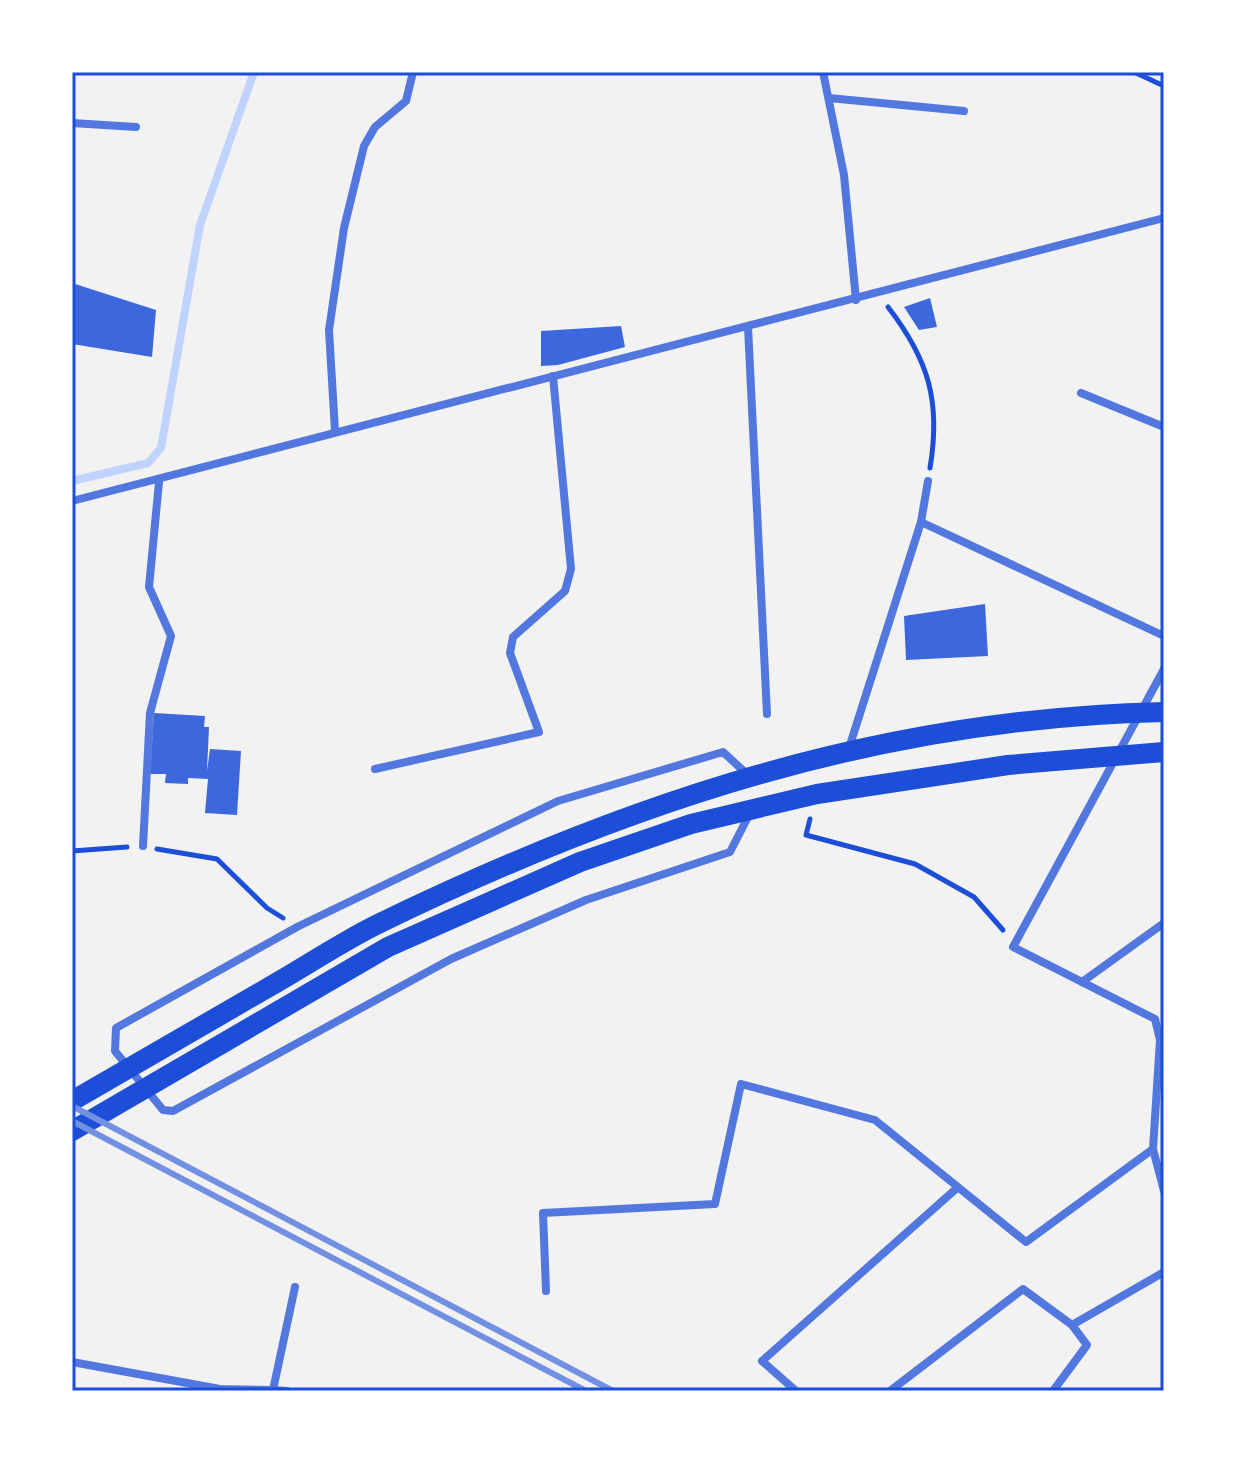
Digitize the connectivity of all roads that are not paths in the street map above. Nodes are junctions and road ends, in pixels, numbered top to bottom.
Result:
1 (413, 72) edge
2 (823, 72) edge
3 (829, 98) junction
4 (964, 111) dead end
5 (72, 123) edge
6 (136, 127) dead end
7 (1164, 218) edge
8 (856, 300) junction
9 (748, 327) junction
10 (553, 376) junction
11 (1081, 393) dead end
12 (1164, 427) edge
13 (335, 431) junction
14 (928, 481) road end
15 (159, 482) junction
16 (72, 501) edge
17 (921, 522) junction
18 (1164, 636) edge
19 (1164, 669) edge
20 (1154, 712) edge
21 (767, 714) dead end
22 (849, 749) junction
23 (1164, 752) edge
24 (1118, 753) junction
25 (375, 769) dead end
26 (748, 775) junction
27 (752, 809) junction
28 (143, 846) road end
29 (1164, 923) edge
30 (1082, 982) junction
31 (1160, 1016) edge
32 (72, 1101) edge
33 (72, 1131) edge
34 (1153, 1149) junction
35 (957, 1188) junction
36 (1164, 1191) edge
37 (1164, 1272) edge
38 (295, 1287) dead end
39 (546, 1291) dead end
40 (1072, 1325) junction
41 (72, 1362) edge
42 (273, 1390) edge
43 (287, 1391) edge
44 (796, 1391) edge
45 (890, 1391) edge
46 (1053, 1391) edge

1 - 13 street
2 - 3 street
3 - 4 street
3 - 8 street
5 - 6 street
7 - 8 street
8 - 9 street
9 - 10 street
9 - 21 street
10 - 13 street
10 - 25 street
11 - 12 street
13 - 15 street
14 - 17 street
15 - 16 street
15 - 28 street
17 - 18 street
17 - 22 street
19 - 20 street
20 - 22 main road
20 - 24 street
22 - 26 main road
23 - 24 main road
24 - 27 main road
24 - 30 street
26 - 27 street
26 - 32 main road
27 - 33 main road
29 - 30 street
30 - 31 street
31 - 34 street
34 - 35 street
34 - 36 street
35 - 39 street
35 - 44 street
37 - 40 street
38 - 42 street
40 - 45 street
40 - 46 street
41 - 42 street
42 - 43 street

